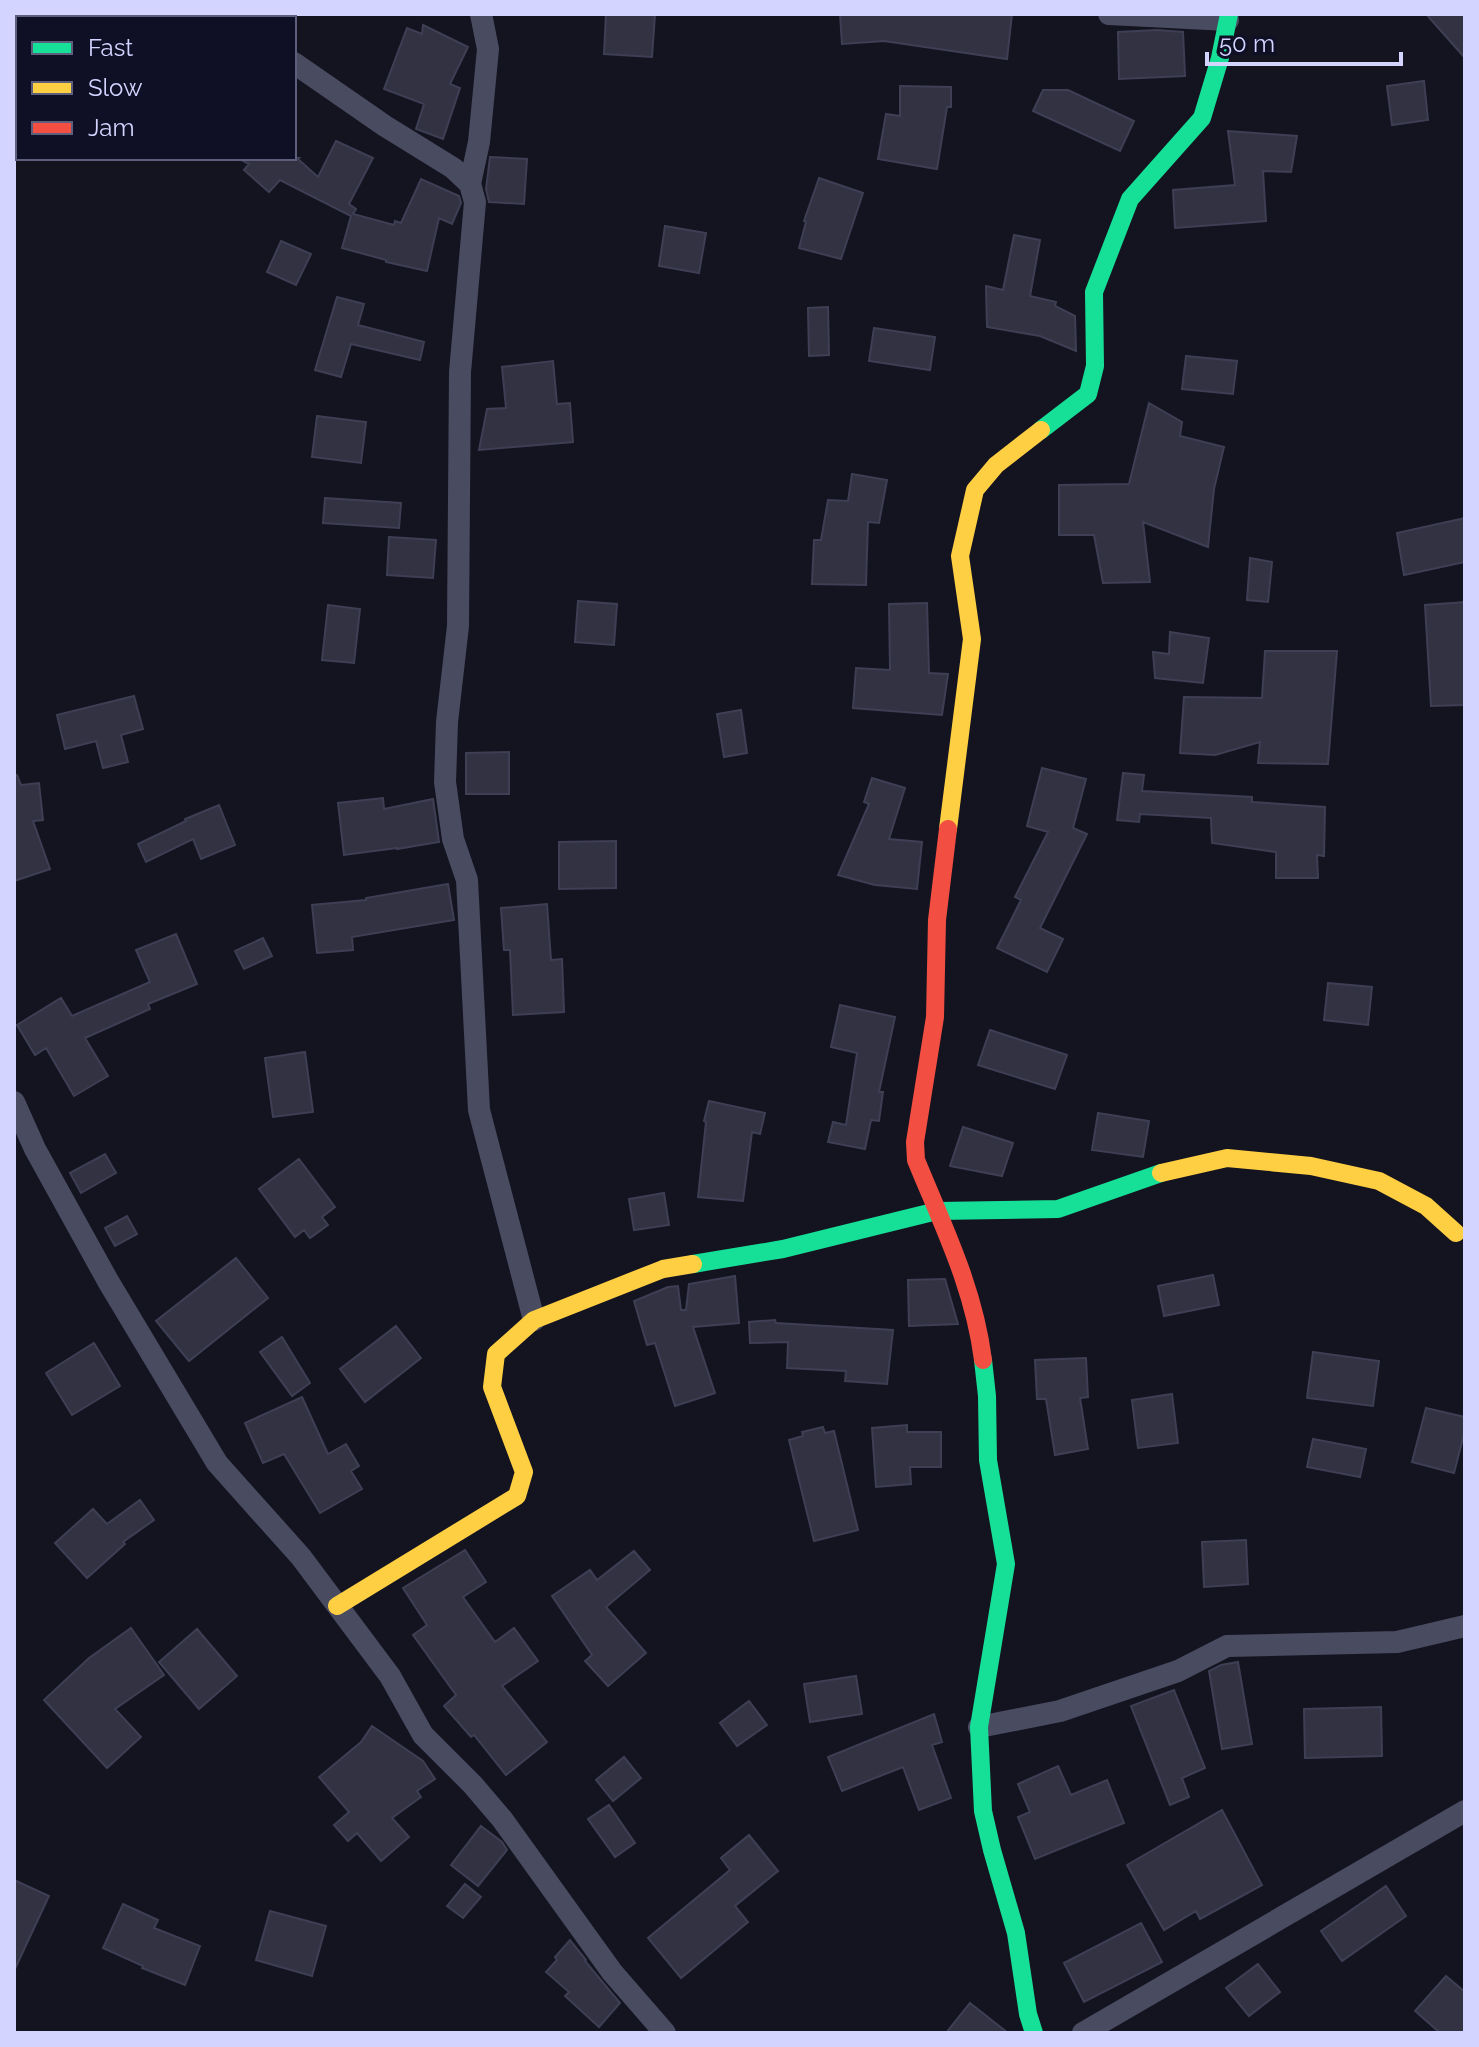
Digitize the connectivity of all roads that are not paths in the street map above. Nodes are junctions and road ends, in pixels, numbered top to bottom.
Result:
1 (481, 14) edge
2 (1109, 14) edge
3 (1228, 17) edge
4 (296, 64) edge
5 (470, 184) junction
6 (14, 1102) edge
7 (937, 1211) junction
8 (1456, 1233) dead end
9 (534, 1320) junction
10 (337, 1606) junction
11 (1465, 1626) edge
12 (979, 1727) junction
13 (1465, 1811) edge
14 (665, 2033) edge
15 (1034, 2033) edge
16 (1083, 2033) edge

1 - 5 street
2 - 3 street
3 - 7 street
4 - 5 street
5 - 9 street
6 - 10 street
7 - 8 street
7 - 9 street
7 - 12 street
9 - 10 street
10 - 14 street
11 - 12 street
12 - 15 street
13 - 16 street

